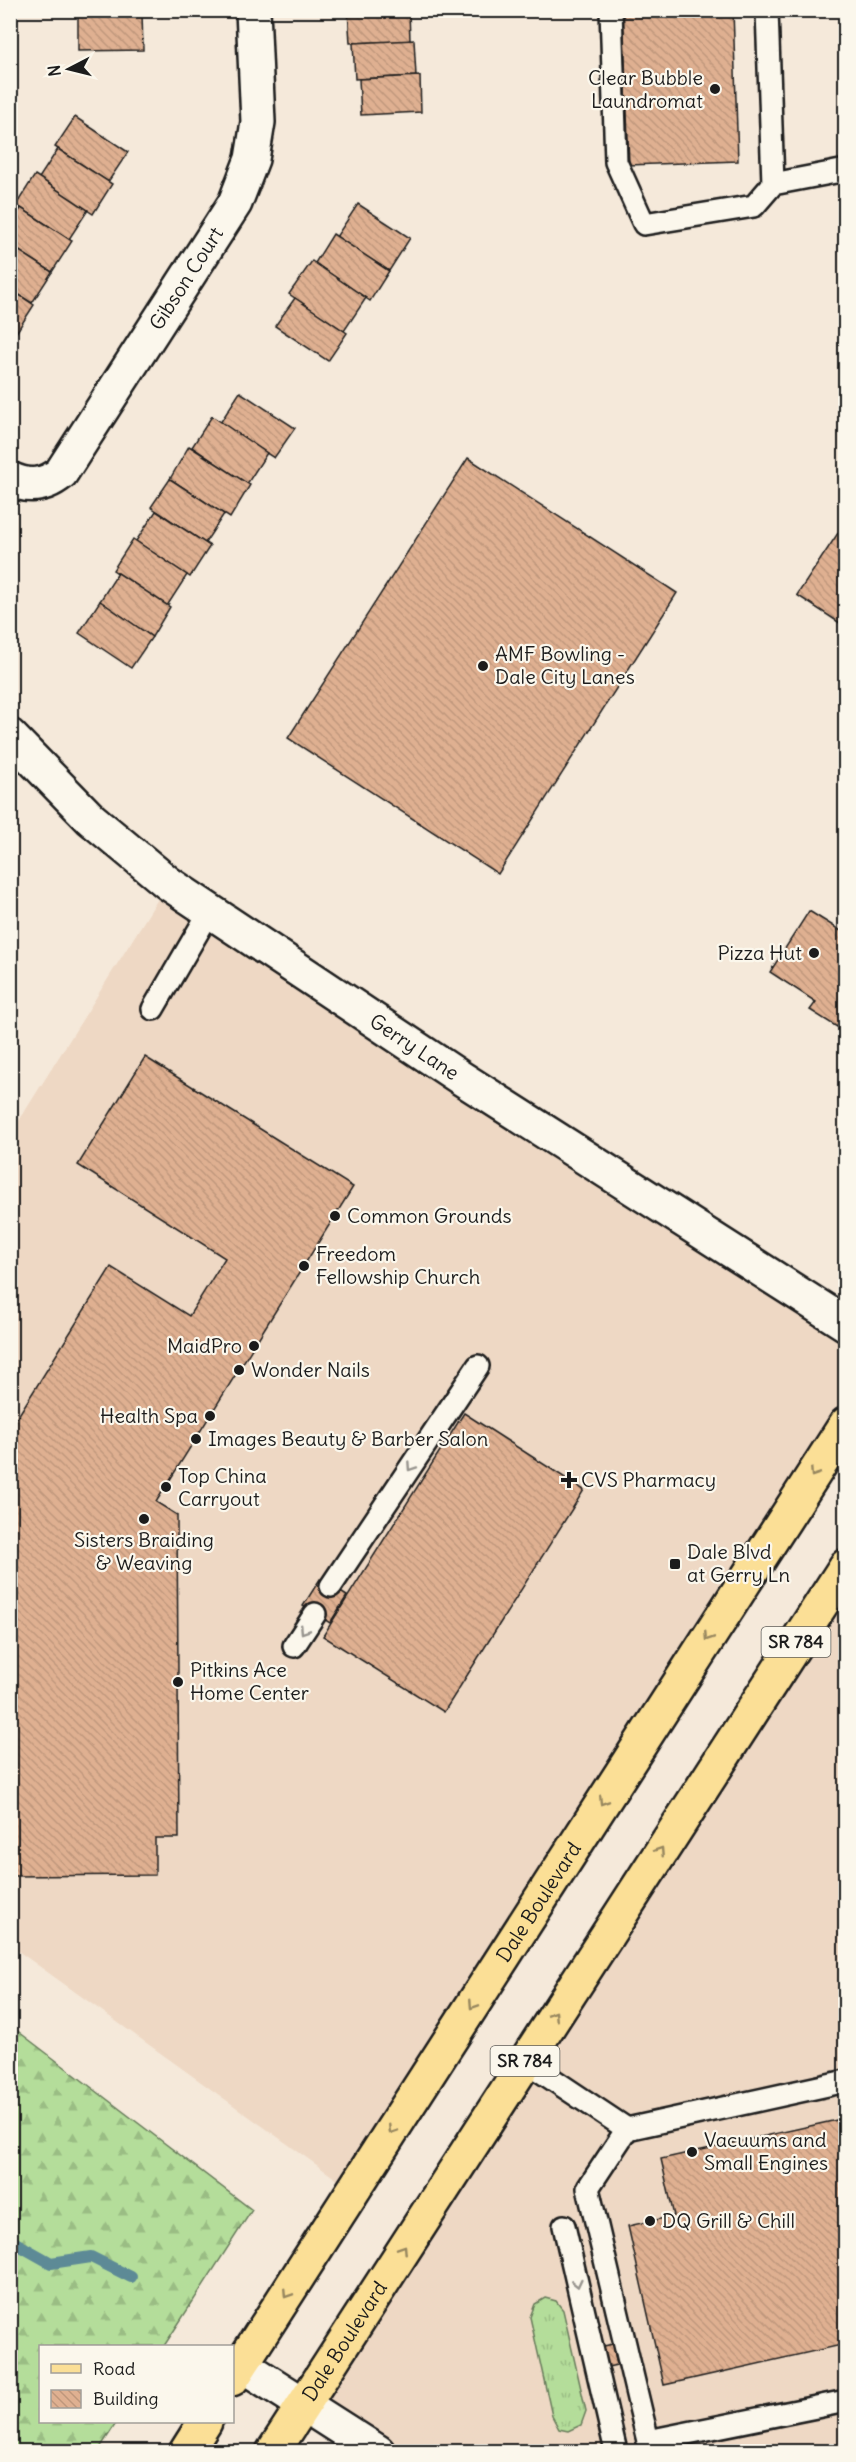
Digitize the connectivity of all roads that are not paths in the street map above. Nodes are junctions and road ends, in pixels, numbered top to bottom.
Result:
1 (253, 10) edge
2 (611, 10) edge
3 (767, 10) edge
4 (846, 170) edge
5 (773, 184) junction
6 (10, 479) edge
7 (10, 736) edge
8 (210, 911) junction
9 (153, 1009) dead end
10 (846, 1324) edge
11 (478, 1366) dead end
12 (846, 1424) edge
13 (846, 1566) edge
14 (332, 1586) dead end
15 (315, 1614) dead end
16 (294, 1646) dead end
17 (525, 2061) junction
18 (846, 2081) edge
19 (627, 2129) junction
20 (564, 2226) dead end
21 (237, 2372) edge
22 (846, 2400) edge
23 (303, 2404) junction
24 (204, 2423) edge
25 (615, 2447) dead end
26 (186, 2451) edge
27 (273, 2451) edge
28 (378, 2451) edge

1 - 6 street, Gibson Court
2 - 5 lane
3 - 5 lane
4 - 5 lane
7 - 8 street, Gerry Lane
8 - 9 lane
8 - 10 street, Gerry Lane
11 -> 14 lane
12 -> 21 main road, Dale Boulevard
17 -> 13 main road, Dale Boulevard / SR 784
15 -> 16 lane
17 - 19 lane
23 -> 17 main road, Dale Boulevard / SR 784
18 - 19 lane
19 - 22 lane
20 -> 25 lane
21 - 23 street
23 - 27 main road, Dale Boulevard / SR 784
23 - 28 street
24 - 26 main road

